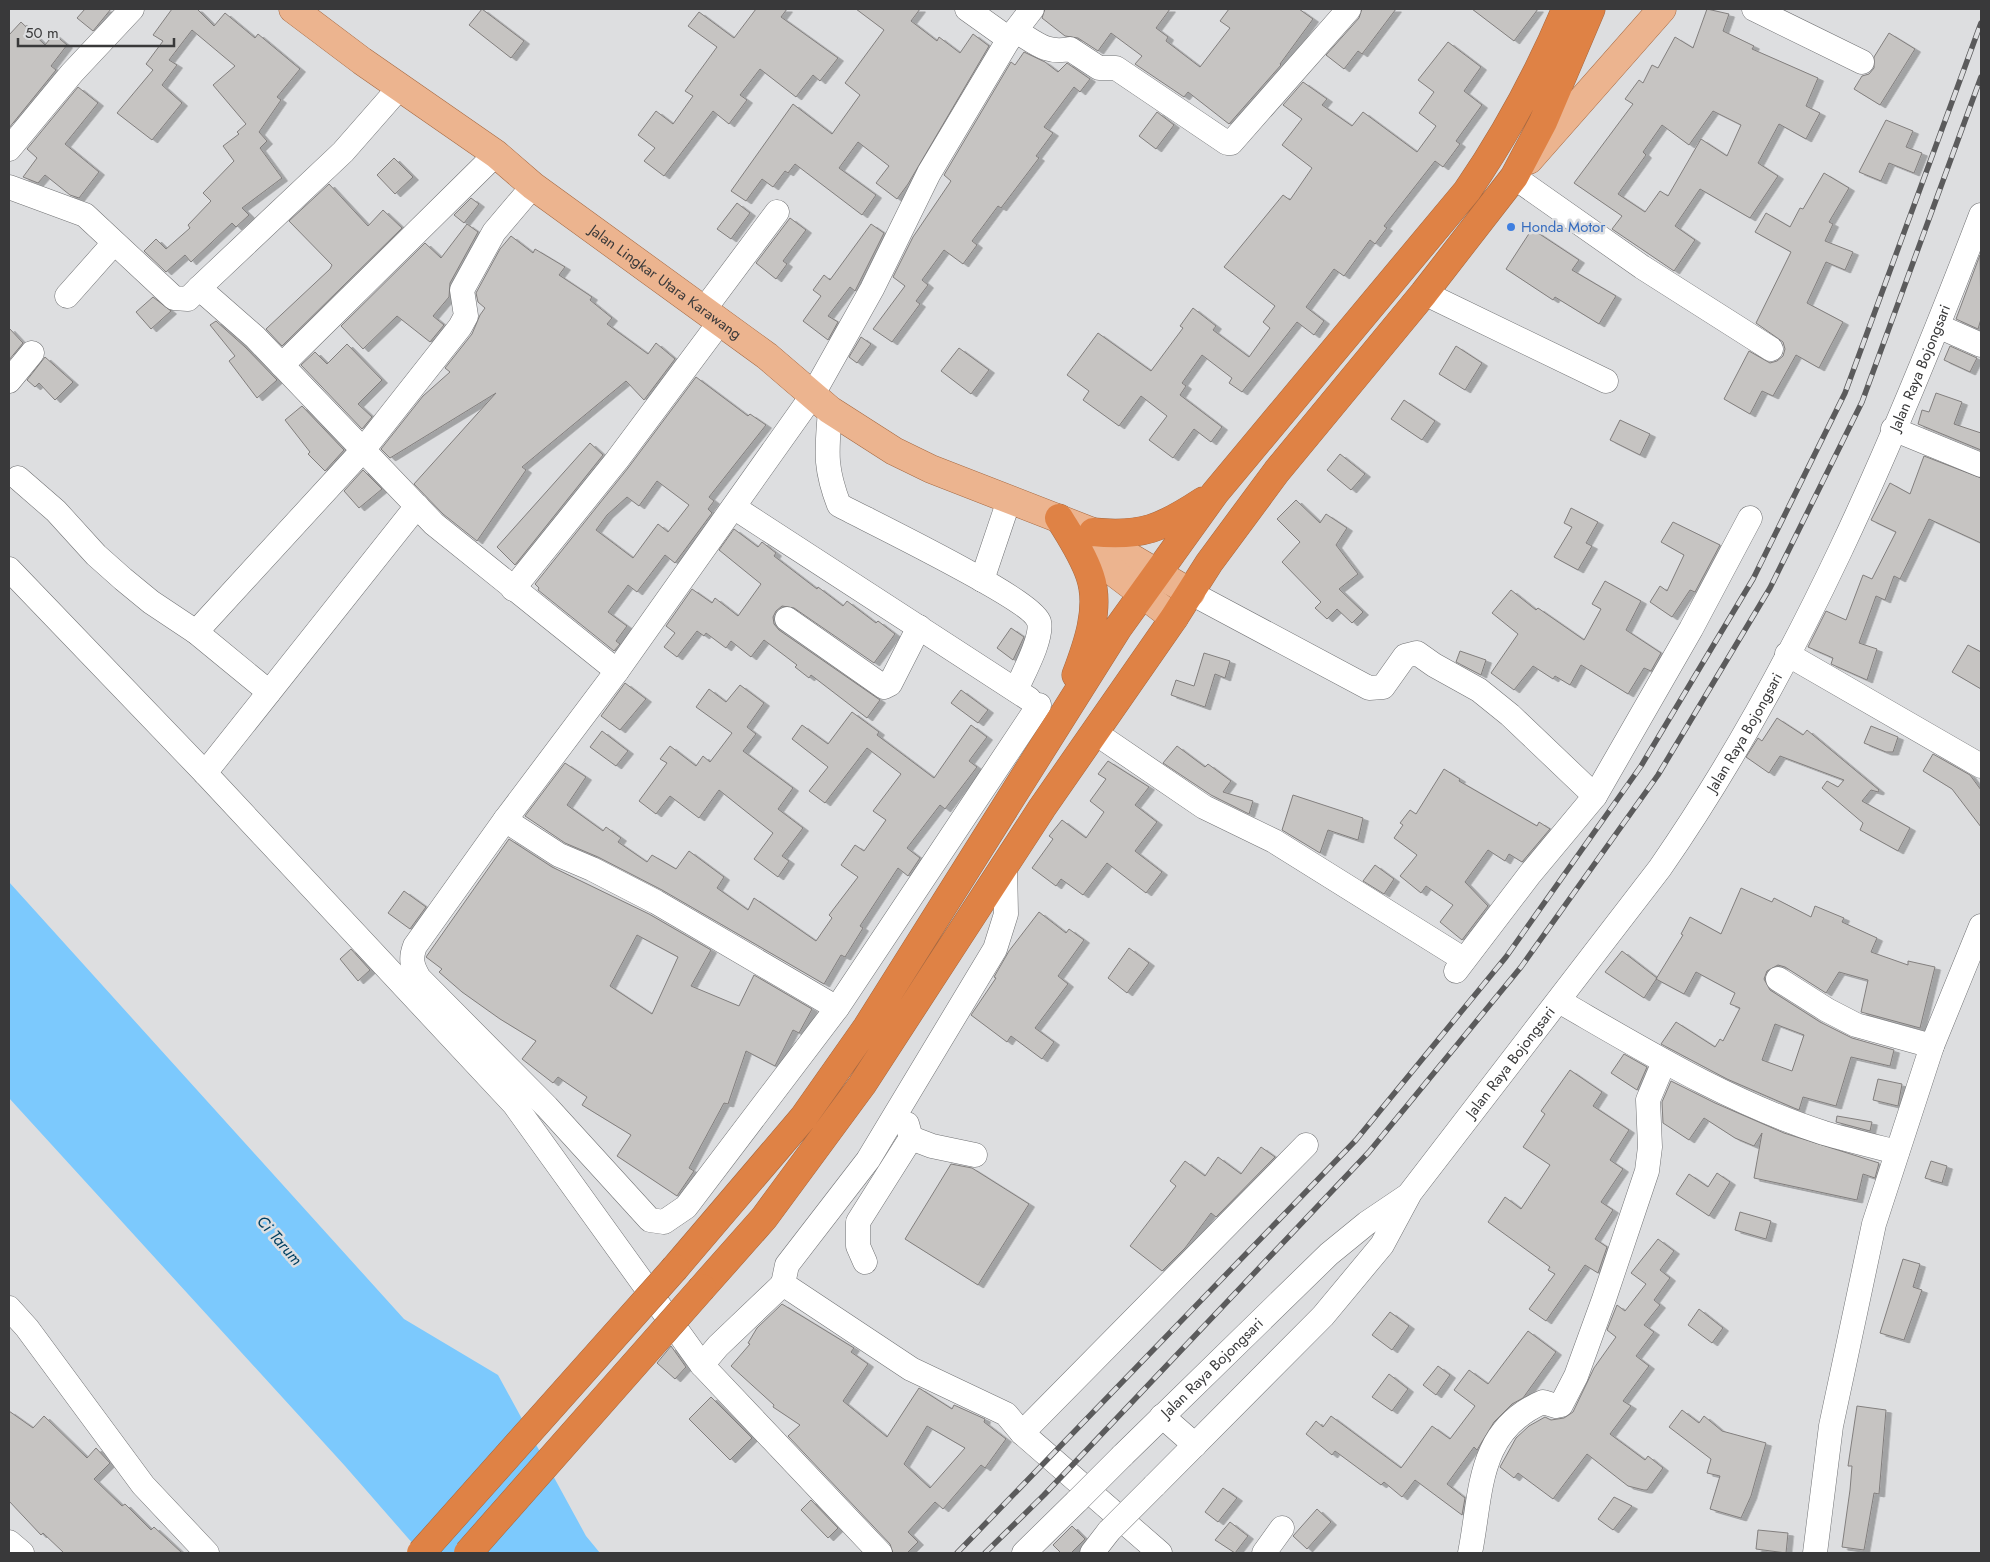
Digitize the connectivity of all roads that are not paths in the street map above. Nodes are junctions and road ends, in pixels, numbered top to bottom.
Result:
1 (132, 9) edge
2 (293, 9) edge
3 (967, 9) edge
4 (1032, 9) edge
5 (1349, 9) edge
6 (1566, 9) edge
7 (1591, 9) edge
8 (1662, 9) edge
9 (1754, 9) edge
10 (1013, 35) junction
11 (1862, 62) dead end
12 (400, 87) junction
13 (9, 149) edge
14 (496, 154) junction
15 (1514, 177) junction
16 (533, 186) junction
17 (9, 187) edge
18 (777, 212) dead end
19 (1981, 215) edge
20 (114, 242) junction
21 (199, 288) junction
22 (1424, 293) junction
23 (67, 296) dead end
24 (712, 317) junction
25 (1938, 326) junction
26 (1981, 345) edge
27 (1771, 349) dead end
28 (32, 353) dead end
29 (282, 365) junction
30 (9, 381) edge
31 (1606, 382) dead end
32 (821, 403) junction
33 (1893, 429) junction
34 (363, 450) junction
35 (1981, 466) edge
36 (18, 478) dead end
37 (1215, 493) junction
38 (1009, 500) junction
39 (417, 506) junction
40 (735, 508) junction
41 (1059, 518) junction
42 (1750, 518) dead end
43 (1093, 532) junction
44 (9, 569) edge
45 (982, 580) junction
46 (1149, 583) junction
47 (513, 589) junction
48 (1191, 593) junction
49 (1174, 618) junction
50 (787, 619) dead end
51 (919, 627) junction
52 (196, 632) junction
53 (1788, 654) junction
54 (618, 671) junction
55 (1016, 690) junction
56 (269, 692) junction
57 (1038, 705) junction
58 (1061, 719) junction
59 (1094, 732) junction
60 (1981, 766) edge
61 (205, 773) junction
62 (1595, 796) junction
63 (505, 820) junction
64 (1005, 865) junction
65 (1981, 926) edge
66 (1778, 979) dead end
67 (1559, 1001) junction
68 (837, 1008) junction
69 (1932, 1046) junction
70 (1664, 1062) junction
71 (903, 1103) junction
72 (911, 1138) junction
73 (1306, 1144) dead end
74 (1897, 1152) junction
75 (975, 1155) dead end
76 (1410, 1194) junction
77 (865, 1262) dead end
78 (783, 1284) junction
79 (9, 1308) edge
80 (702, 1365) junction
81 (1162, 1416) junction
82 (1022, 1433) junction
83 (1195, 1445) junction
84 (1282, 1528) dead end
85 (9, 1542) edge
86 (22, 1553) edge
87 (206, 1553) edge
88 (421, 1553) edge
89 (468, 1553) edge
90 (880, 1553) edge
91 (1024, 1553) edge
92 (1092, 1553) edge
93 (1160, 1553) edge
94 (1264, 1553) edge
95 (1470, 1553) edge
96 (1815, 1553) edge

1 - 13 street
2 - 12 main road, Jalan Lingkar Utara Karawang
3 - 10 street
4 - 10 street
5 - 10 street
6 - 37 highway
7 - 15 highway
8 - 15 main road
9 - 11 street
10 - 32 street
12 - 14 main road, Jalan Lingkar Utara Karawang
12 - 21 street
14 - 16 main road, Jalan Lingkar Utara Karawang
14 - 29 street
15 - 22 highway
15 - 27 street
16 - 24 main road, Jalan Lingkar Utara Karawang
16 - 34 street
17 - 20 street
18 - 24 street
19 - 25 street, Jalan Raya Bojongsari
20 - 21 street
20 - 23 street
21 - 29 street
22 - 31 street
22 - 48 highway
24 - 32 main road, Jalan Lingkar Utara Karawang
24 - 47 street
25 - 26 street
25 - 33 street, Jalan Raya Bojongsari
28 - 30 street
29 - 34 street
32 - 38 main road, Jalan Lingkar Utara Karawang
32 - 40 street
32 - 45 street
33 - 35 street
33 - 53 street, Jalan Raya Bojongsari
34 - 39 street
34 - 52 street
36 - 52 street
37 - 43 highway
37 - 46 highway
38 - 41 main road, Jalan Lingkar Utara Karawang
38 - 45 street
39 - 47 street
39 - 56 street
40 - 51 street
40 - 54 street
41 - 43 main road, Jalan Lingkar Utara Karawang
41 - 46 main road, Jalan Lingkar Utara Karawang
41 - 58 highway
42 - 62 street
43 - 46 main road, Jalan Lingkar Utara Karawang
44 - 61 street
45 - 55 street
46 - 48 main road, Jalan Lingkar Utara Karawang
46 - 49 main road, Jalan Lingkar Utara Karawang
46 - 58 highway
47 - 54 street
48 - 49 highway
48 - 62 street
49 - 59 highway
50 - 51 street
51 - 55 street
52 - 56 street
53 - 60 street
53 - 67 street, Jalan Raya Bojongsari
54 - 63 street
55 - 57 street
56 - 61 street
57 - 58 street
57 - 68 street
58 - 88 highway, bridge
59 - 62 street
59 - 64 highway
61 - 80 street
63 - 68 street
63 - 68 street
64 - 71 street
64 - 89 highway, bridge
65 - 69 street
66 - 69 street
67 - 70 street
67 - 76 street, Jalan Raya Bojongsari
69 - 74 street
70 - 74 street
70 - 95 street
71 - 72 street
71 - 78 street
72 - 75 street
72 - 77 street
73 - 82 street
74 - 96 street
76 - 81 street, Jalan Raya Bojongsari
76 - 83 street, Jalan Raya Bojongsari
78 - 80 street
78 - 82 street
79 - 87 street
80 - 90 street
81 - 83 street
81 - 91 street, Jalan Raya Bojongsari, bridge
82 - 93 street
83 - 92 street, Jalan Raya Bojongsari, bridge
84 - 94 street
85 - 86 street

